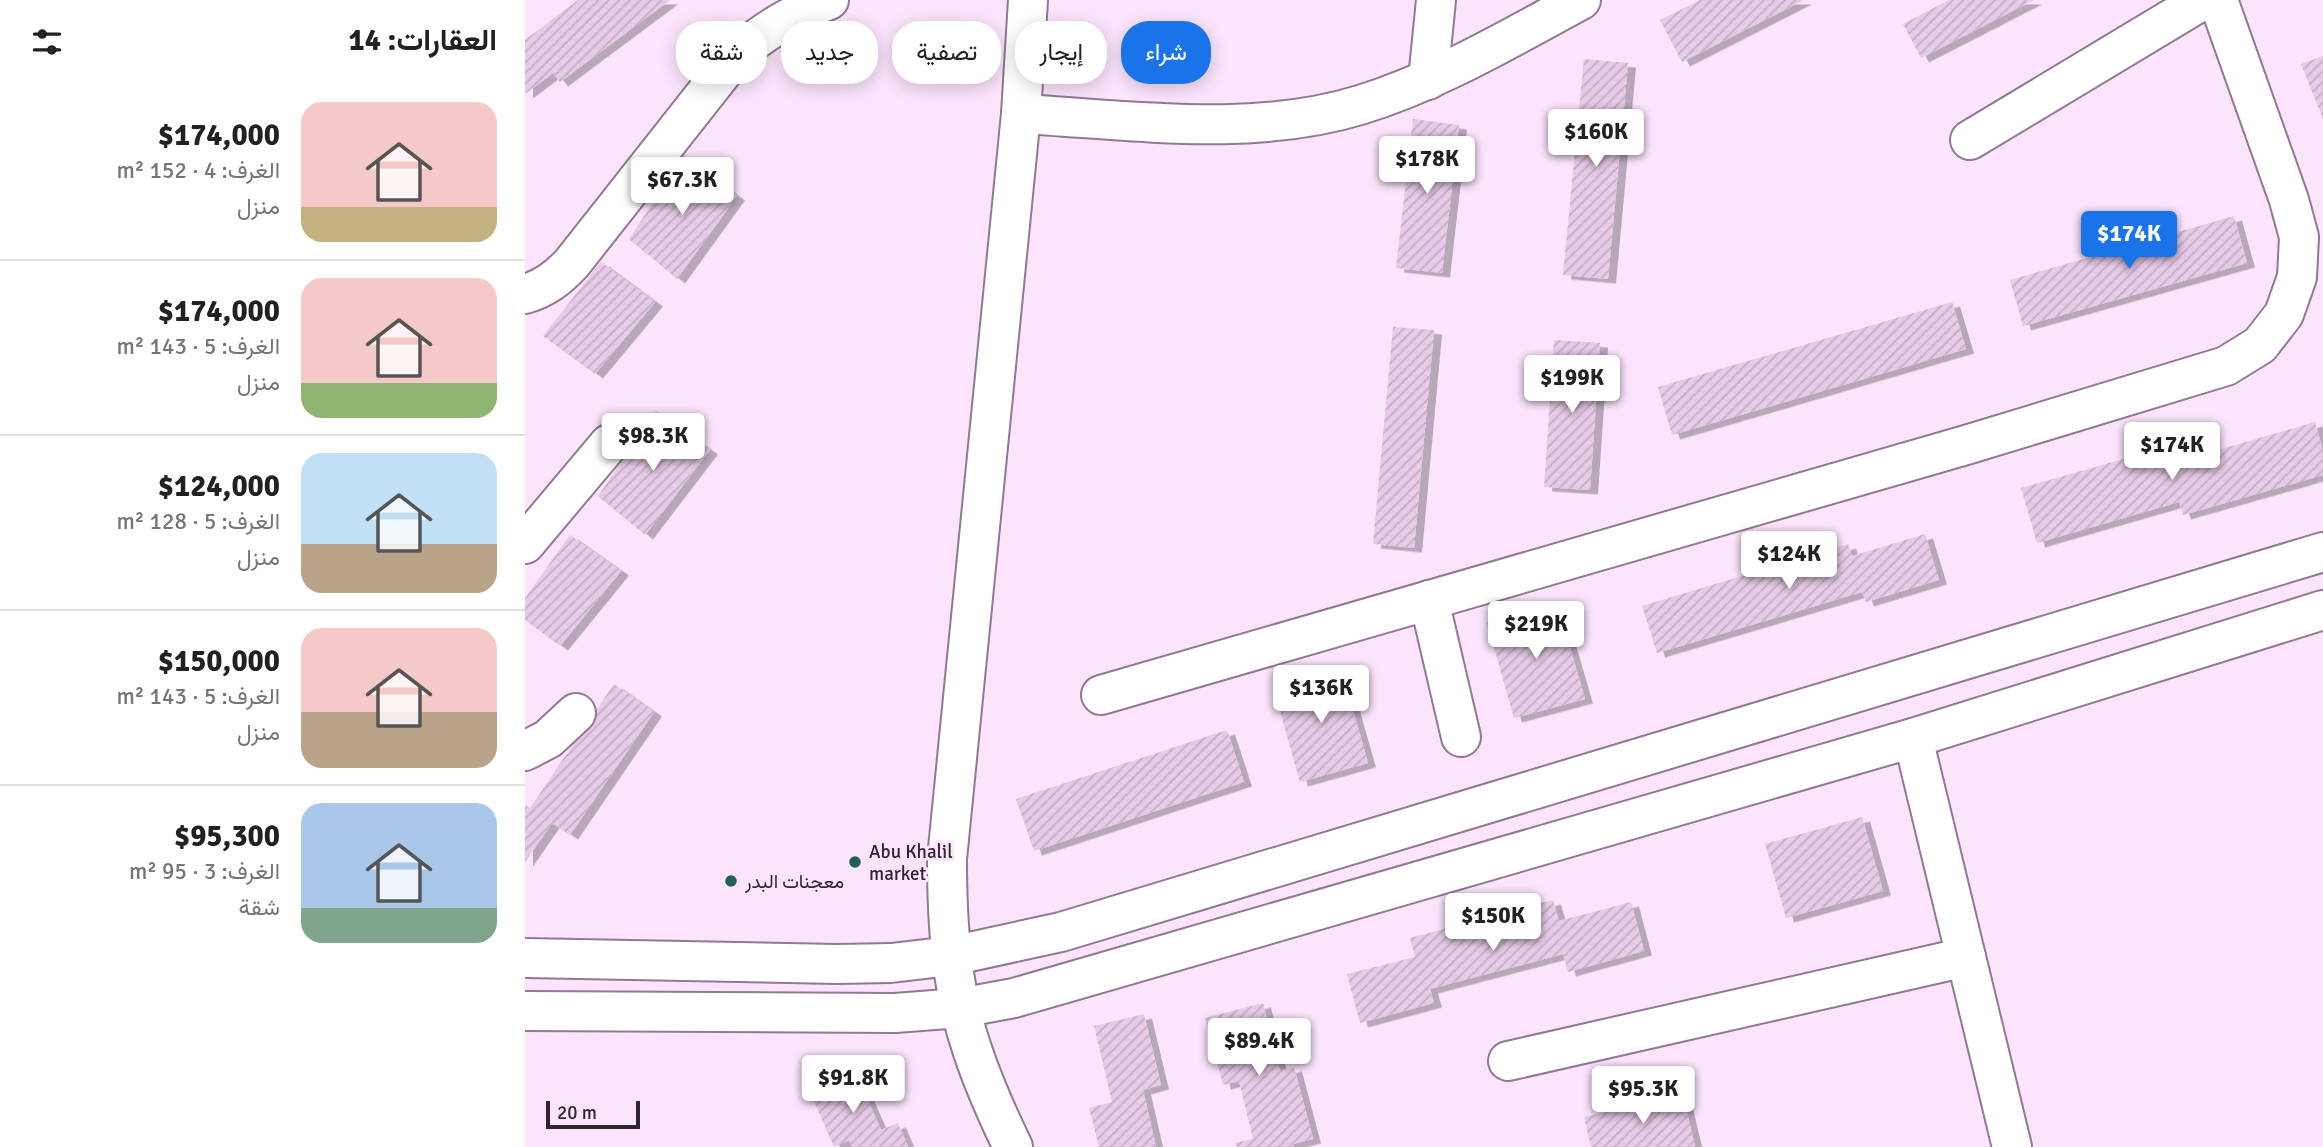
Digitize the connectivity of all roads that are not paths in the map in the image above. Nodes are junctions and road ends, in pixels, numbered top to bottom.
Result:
1 (829, 0) edge
2 (1028, 0) edge
3 (1436, 0) edge
4 (1581, 0) edge
5 (2203, 0) edge
6 (2218, 0) edge
7 (1428, 80) junction
8 (1021, 114) junction
9 (1970, 140) dead end
10 (525, 294) edge
11 (609, 444) dead end
12 (525, 544) edge
13 (2323, 552) edge
14 (1429, 600) junction
15 (2323, 610) edge
16 (1101, 695) dead end
17 (576, 713) dead end
18 (1461, 737) dead end
19 (1913, 738) junction
20 (525, 751) edge
21 (951, 956) junction
22 (1966, 957) junction
23 (525, 958) edge
24 (960, 1008) junction
25 (525, 1011) edge
26 (1508, 1061) dead end
27 (1013, 1147) edge
28 (2012, 1147) edge

1 - 10 street
2 - 8 street
3 - 7 street
4 - 7 street
5 - 9 street
6 - 14 street
7 - 8 street
8 - 21 street
11 - 12 street
13 - 21 street
14 - 16 street
14 - 18 street
15 - 19 street
17 - 20 street
19 - 22 street
19 - 24 street
21 - 23 street
21 - 24 street
22 - 26 street
22 - 28 street
24 - 25 street
24 - 27 street

